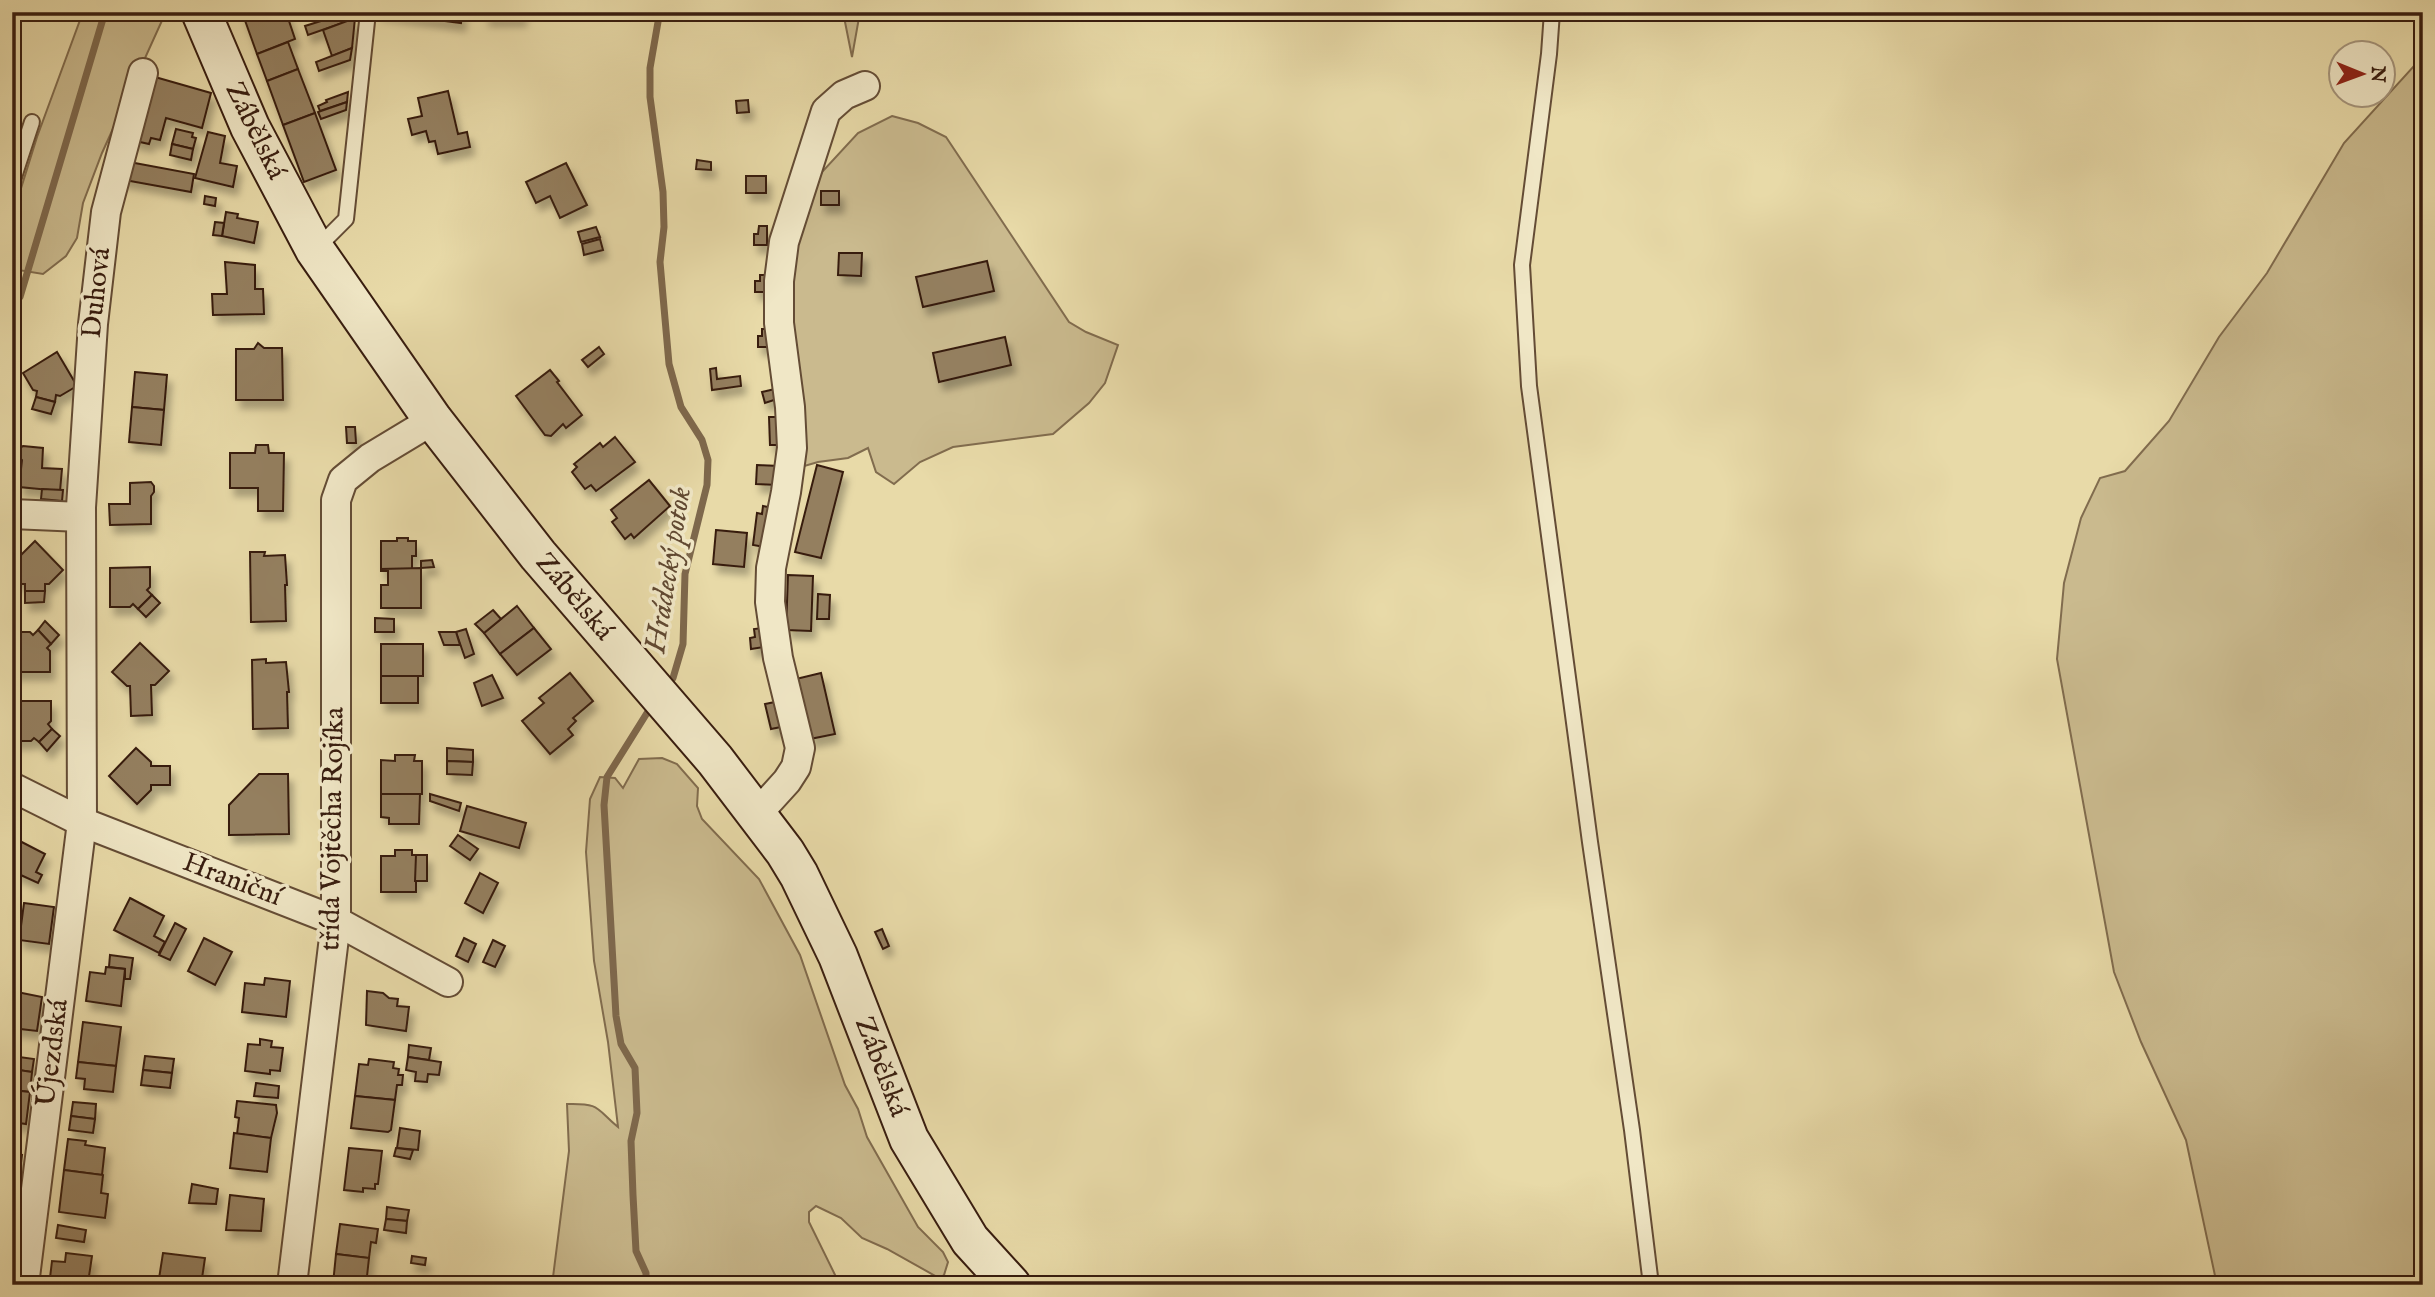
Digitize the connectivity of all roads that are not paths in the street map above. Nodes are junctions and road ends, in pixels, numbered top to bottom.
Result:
1 (201, 12) edge
2 (368, 12) edge
3 (1552, 12) edge
4 (143, 73) dead end
5 (865, 86) dead end
6 (32, 122) dead end
7 (12, 183) edge
8 (315, 250) junction
9 (433, 420) junction
10 (12, 514) edge
11 (81, 517) junction
12 (12, 787) edge
13 (757, 814) junction
14 (82, 822) junction
15 (336, 920) junction
16 (448, 982) dead end
17 (24, 1285) edge
18 (292, 1285) edge
19 (1011, 1285) edge
20 (1651, 1285) edge

1 - 8 main road, Zábělská
2 - 8 lane
3 - 20 lane
4 - 11 street, Duhová
5 - 13 street
6 - 7 lane
8 - 9 main road, Zábělská
9 - 13 main road, Zábělská
9 - 15 street, třída Vojtěcha Rojíka
10 - 11 street
11 - 14 street, Duhová
12 - 14 street, Hraniční
13 - 19 main road, Zábělská
14 - 15 street, Hraniční
14 - 17 street, Újezdská
15 - 16 street, Hraniční
15 - 18 street, třída Vojtěcha Rojíka

